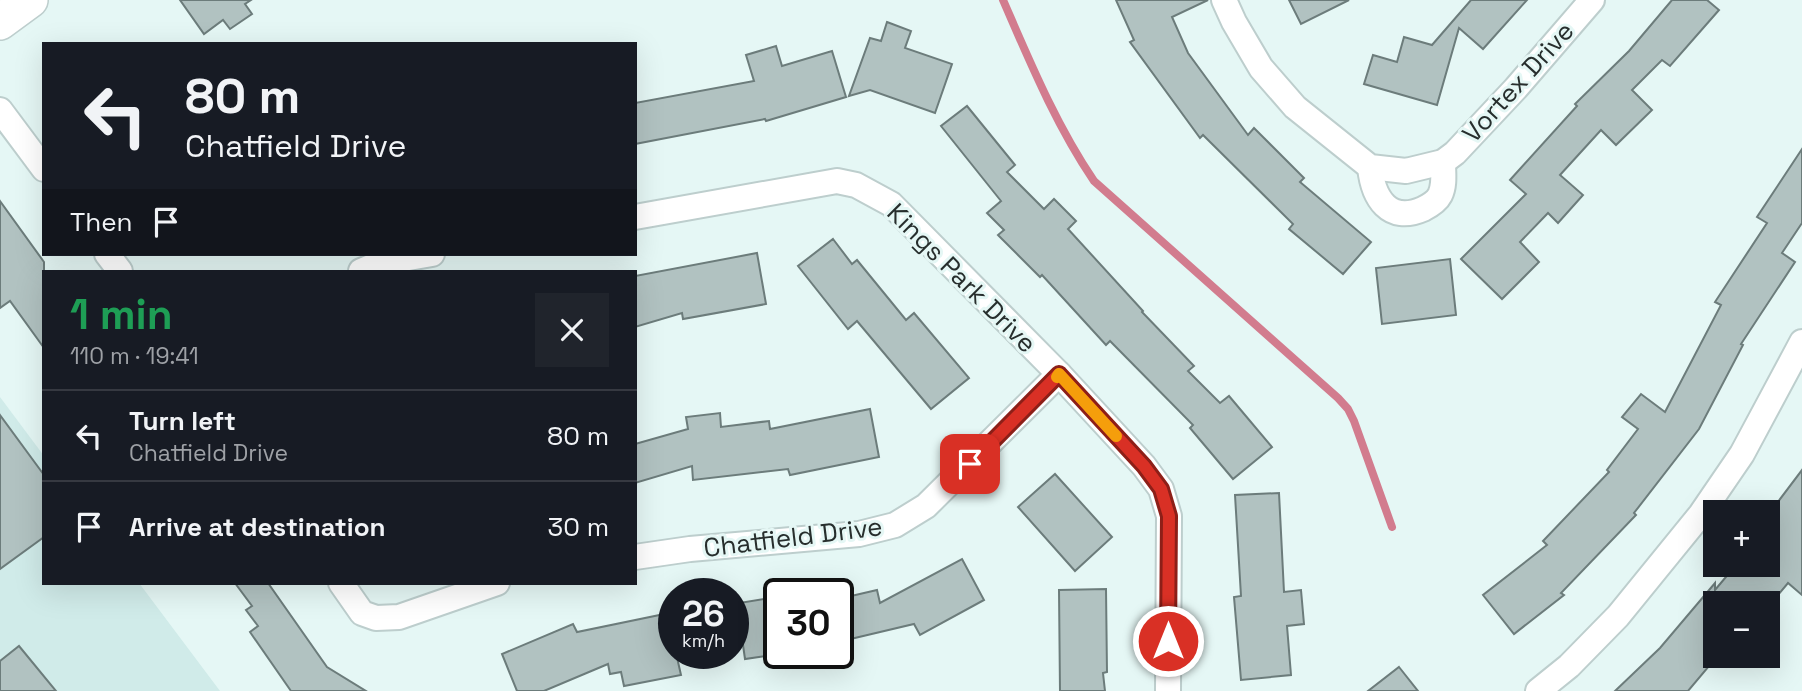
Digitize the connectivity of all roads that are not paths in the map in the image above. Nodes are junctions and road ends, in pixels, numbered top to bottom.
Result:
1 (30, 0) edge
2 (1224, 0) edge
3 (1592, 0) edge
4 (0, 22) edge
5 (0, 110) edge
6 (1443, 162) junction
7 (42, 166) edge
8 (1370, 167) junction
9 (637, 217) edge
10 (109, 256) edge
11 (420, 256) edge
12 (119, 270) edge
13 (363, 270) edge
14 (1802, 342) edge
15 (1059, 374) junction
16 (637, 557) edge
17 (342, 585) edge
18 (491, 585) edge
19 (1168, 691) edge
20 (1538, 691) edge

1 - 4 street
2 - 8 street
3 - 6 street, Vortex Drive
5 - 7 street
6 - 8 street, Vortex Drive
6 - 8 street, Vortex Drive
9 - 15 street, Kings Park Drive
10 - 12 street
11 - 13 street
14 - 20 street
15 - 16 street, Chatfield Drive
15 - 19 street, Kings Park Drive
17 - 18 street

